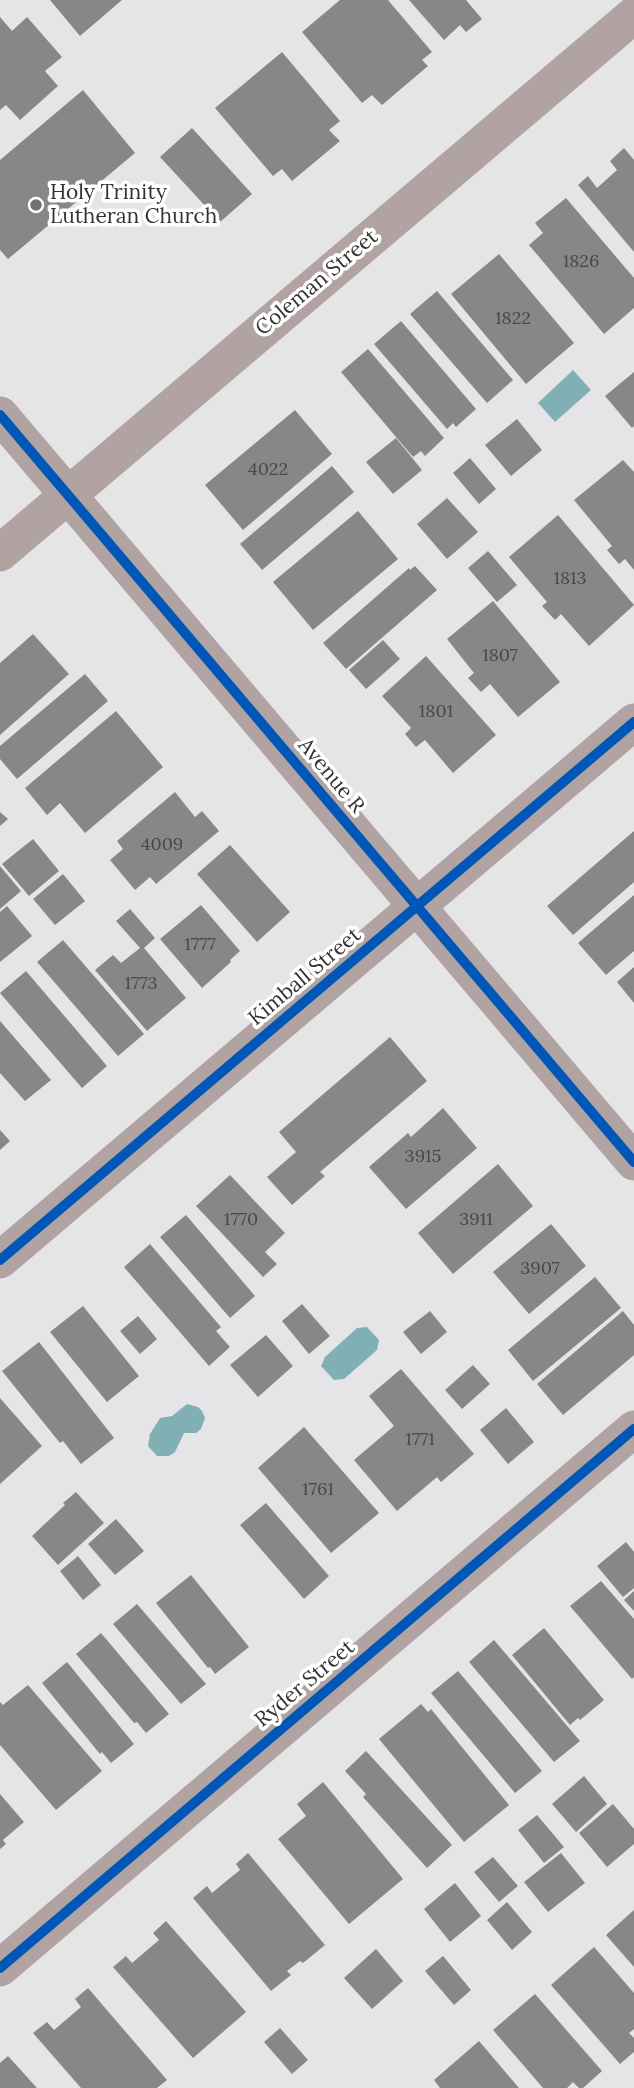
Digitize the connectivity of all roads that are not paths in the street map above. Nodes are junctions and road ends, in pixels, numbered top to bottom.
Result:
1 (634, 15) edge
2 (0, 415) edge
3 (68, 495) junction
4 (0, 553) edge
5 (634, 722) edge
6 (417, 907) junction
7 (634, 1162) edge
8 (0, 1261) edge
9 (634, 1429) edge
10 (0, 1968) edge

1 - 3 street, Coleman Street
2 - 3 street, Avenue R
3 - 4 street, Coleman Street
3 - 6 street, Avenue R
5 - 6 street, Kimball Street
6 - 7 street, Avenue R
6 - 8 street, Kimball Street
9 - 10 street, Ryder Street

